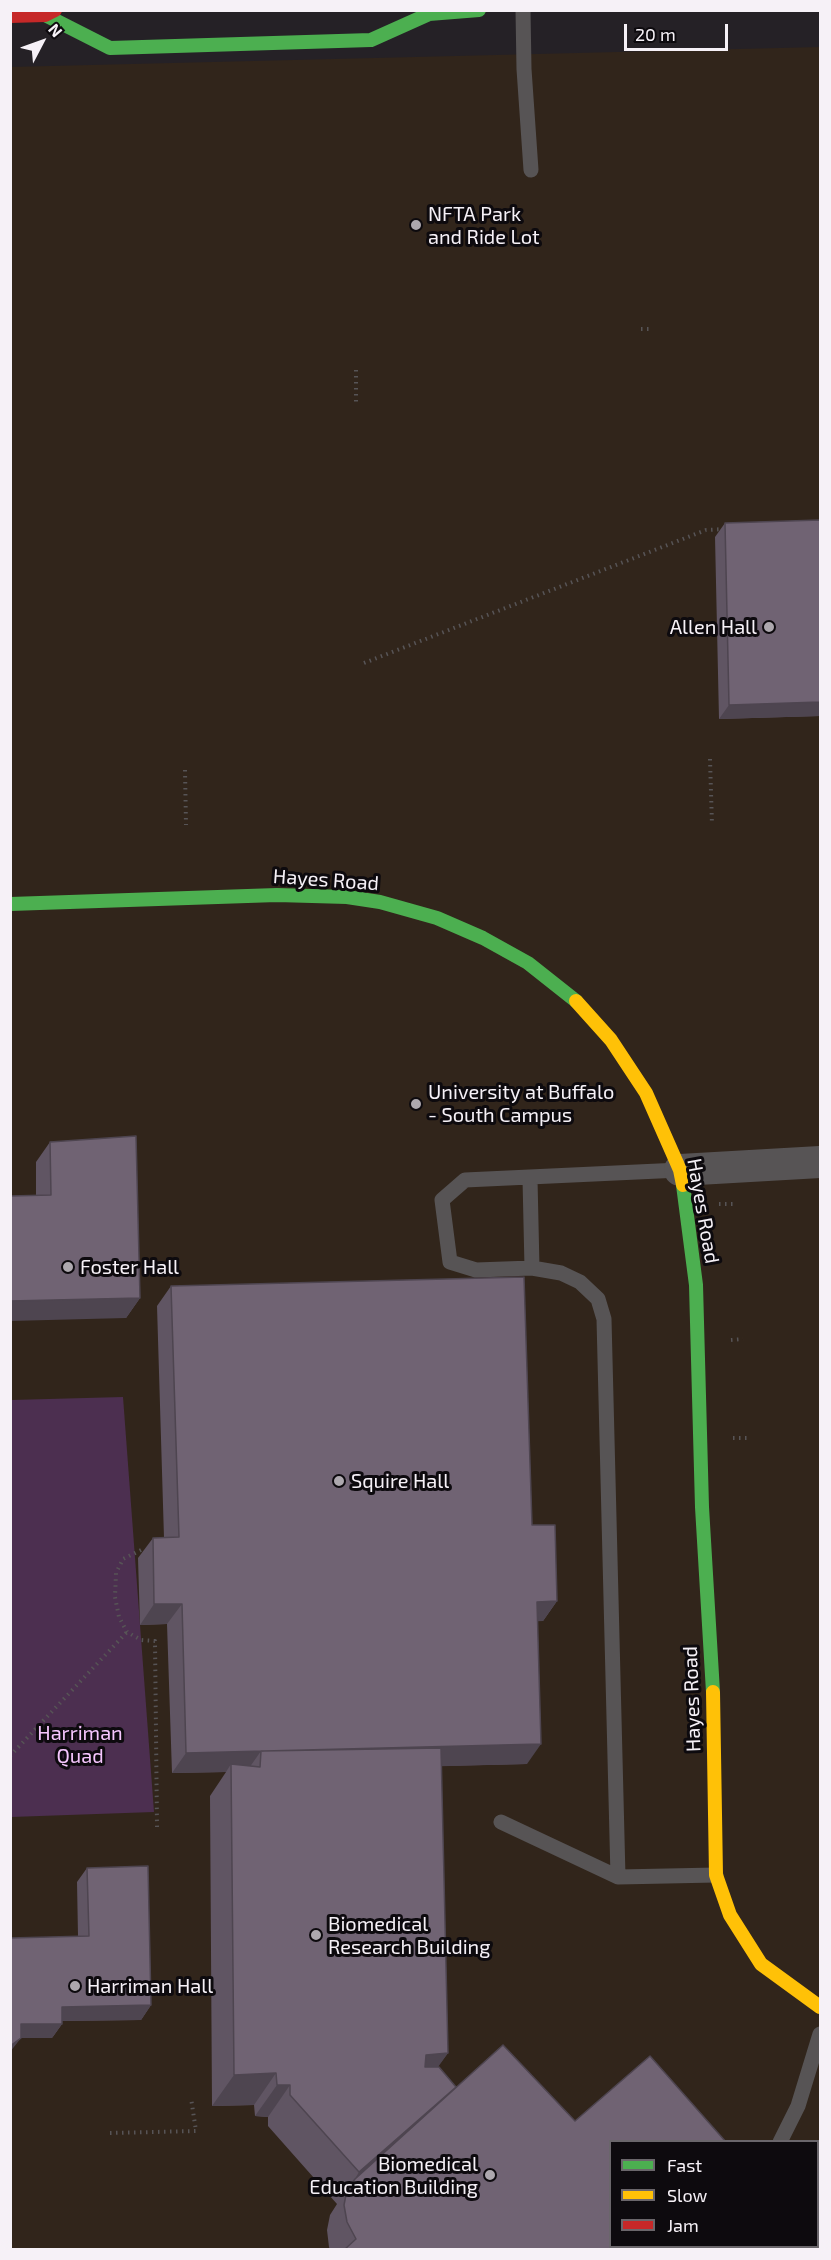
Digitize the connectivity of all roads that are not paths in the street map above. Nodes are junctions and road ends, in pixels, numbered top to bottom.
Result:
1 (479, 10) edge
2 (523, 10) edge
3 (47, 12) edge
4 (426, 12) edge
5 (10, 16) edge
6 (531, 170) dead end
7 (10, 904) edge
8 (820, 1162) edge
9 (680, 1170) junction
10 (530, 1179) junction
11 (532, 1268) junction
12 (501, 1822) dead end
13 (716, 1875) junction
14 (618, 1877) junction
15 (820, 2007) edge
16 (820, 2034) edge
17 (781, 2140) edge

1 - 4 street
2 - 6 lane
3 - 4 street
3 - 5 street
7 - 9 street, Hayes Road
8 - 9 street
9 - 10 lane
9 - 13 street, Hayes Road
10 - 11 lane
10 - 11 lane
11 - 14 lane
12 - 14 lane
13 - 14 lane
13 - 15 street, Hayes Road
16 - 17 lane

